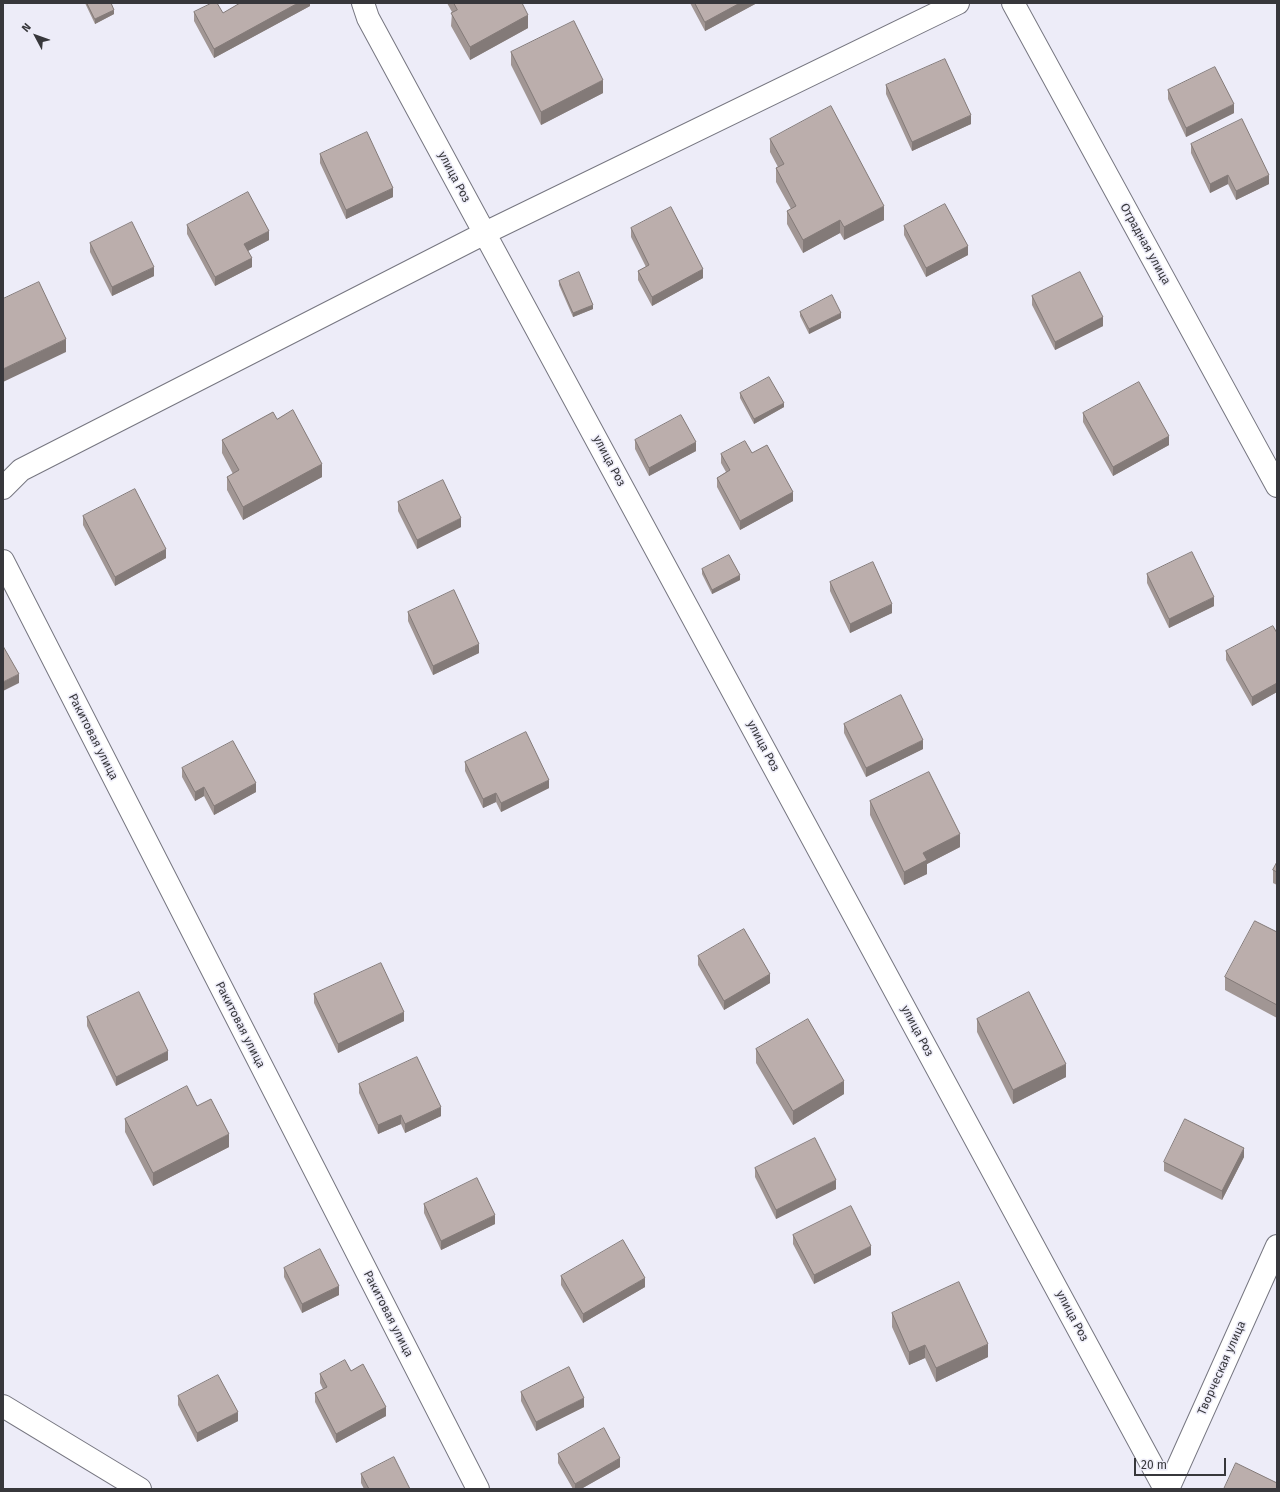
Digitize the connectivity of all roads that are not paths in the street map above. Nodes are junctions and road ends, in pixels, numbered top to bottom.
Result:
1 (363, 3) edge
2 (958, 3) edge
3 (1012, 3) edge
4 (485, 233) junction
5 (1277, 486) edge
6 (3, 488) edge
7 (3, 561) edge
8 (1277, 1246) edge
9 (3, 1406) edge
10 (140, 1489) edge
11 (478, 1489) edge
12 (1166, 1489) edge

1 - 4 street, улица Роз
2 - 4 street
3 - 5 street, Отрадная улица
4 - 6 street
4 - 12 street, улица Роз
7 - 11 street, Ракитовая улица
8 - 12 street, Творческая улица
9 - 10 street

